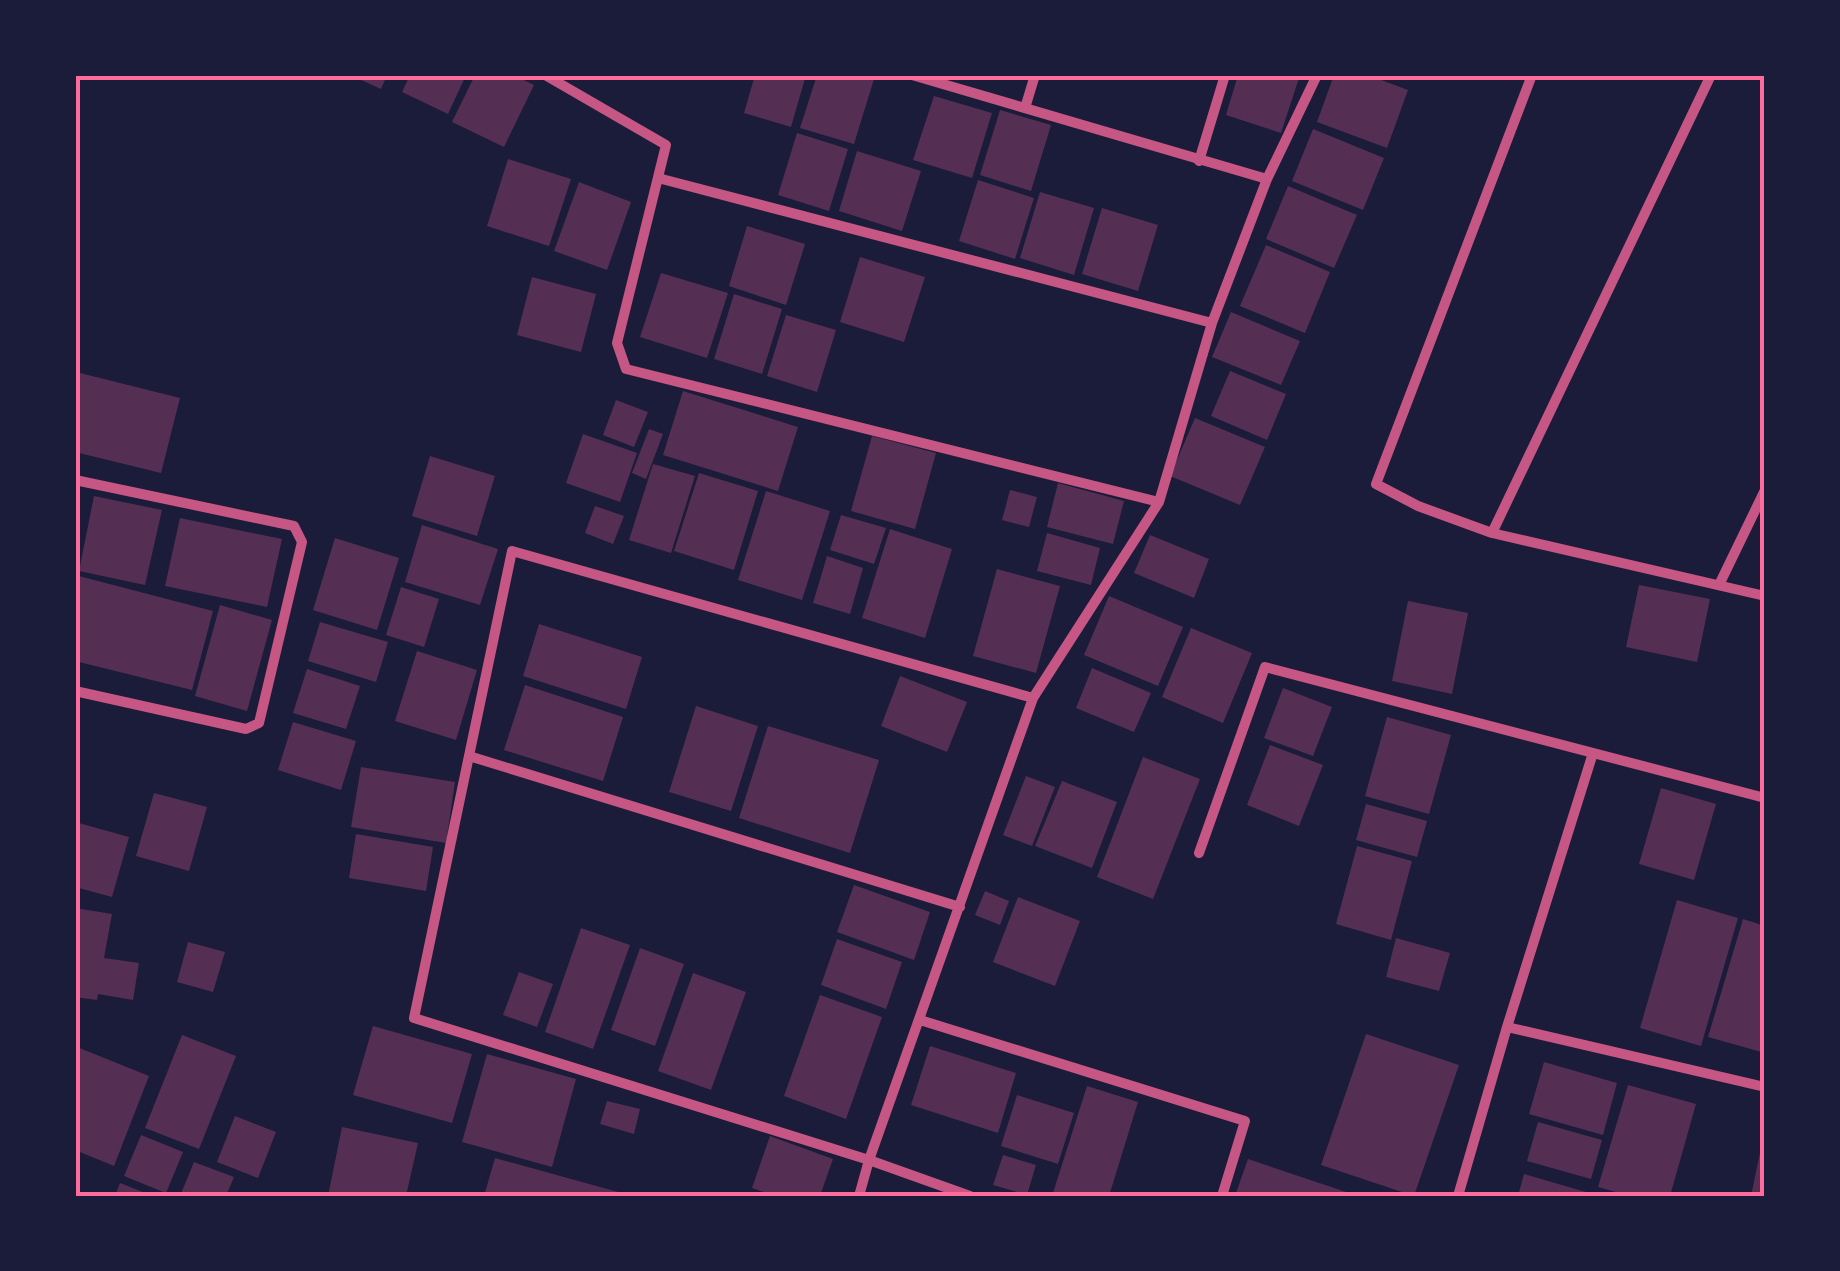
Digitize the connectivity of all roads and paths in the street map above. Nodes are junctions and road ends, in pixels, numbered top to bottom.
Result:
1 (545, 75) edge
2 (912, 75) edge
3 (1035, 75) edge
4 (1225, 75) edge
5 (1317, 75) edge
6 (1532, 75) edge
7 (1711, 75) edge
8 (1026, 108) junction
9 (1199, 160) junction
10 (658, 178) junction
11 (1267, 179) junction
12 (1212, 323) junction
13 (75, 480) edge
14 (1765, 490) edge
15 (1160, 502) junction
16 (1492, 532) junction
17 (1719, 586) junction
18 (1765, 596) edge
19 (75, 690) edge
20 (1034, 698) junction
21 (1593, 753) junction
22 (469, 756) junction
23 (1765, 798) edge
24 (1200, 853) dead end
25 (960, 907) junction
26 (920, 1020) junction
27 (1507, 1028) junction
28 (1765, 1088) edge
29 (870, 1160) junction
30 (858, 1196) edge
31 (970, 1196) edge
32 (1222, 1196) edge
33 (1458, 1196) edge

1 - 10 street
2 - 8 street
3 - 8 street
4 - 9 street
5 - 11 street
6 - 16 street
7 - 16 street
8 - 9 street
9 - 11 street
10 - 12 street
10 - 15 street
11 - 12 street
12 - 15 street
13 - 19 street
14 - 17 street
15 - 20 street
16 - 17 street
17 - 18 street
20 - 22 street
20 - 25 street
21 - 23 street
21 - 24 street
21 - 27 street
22 - 25 street
22 - 29 street
25 - 26 street
26 - 29 street
26 - 32 street
27 - 28 street
27 - 33 street
29 - 30 street
29 - 31 street

